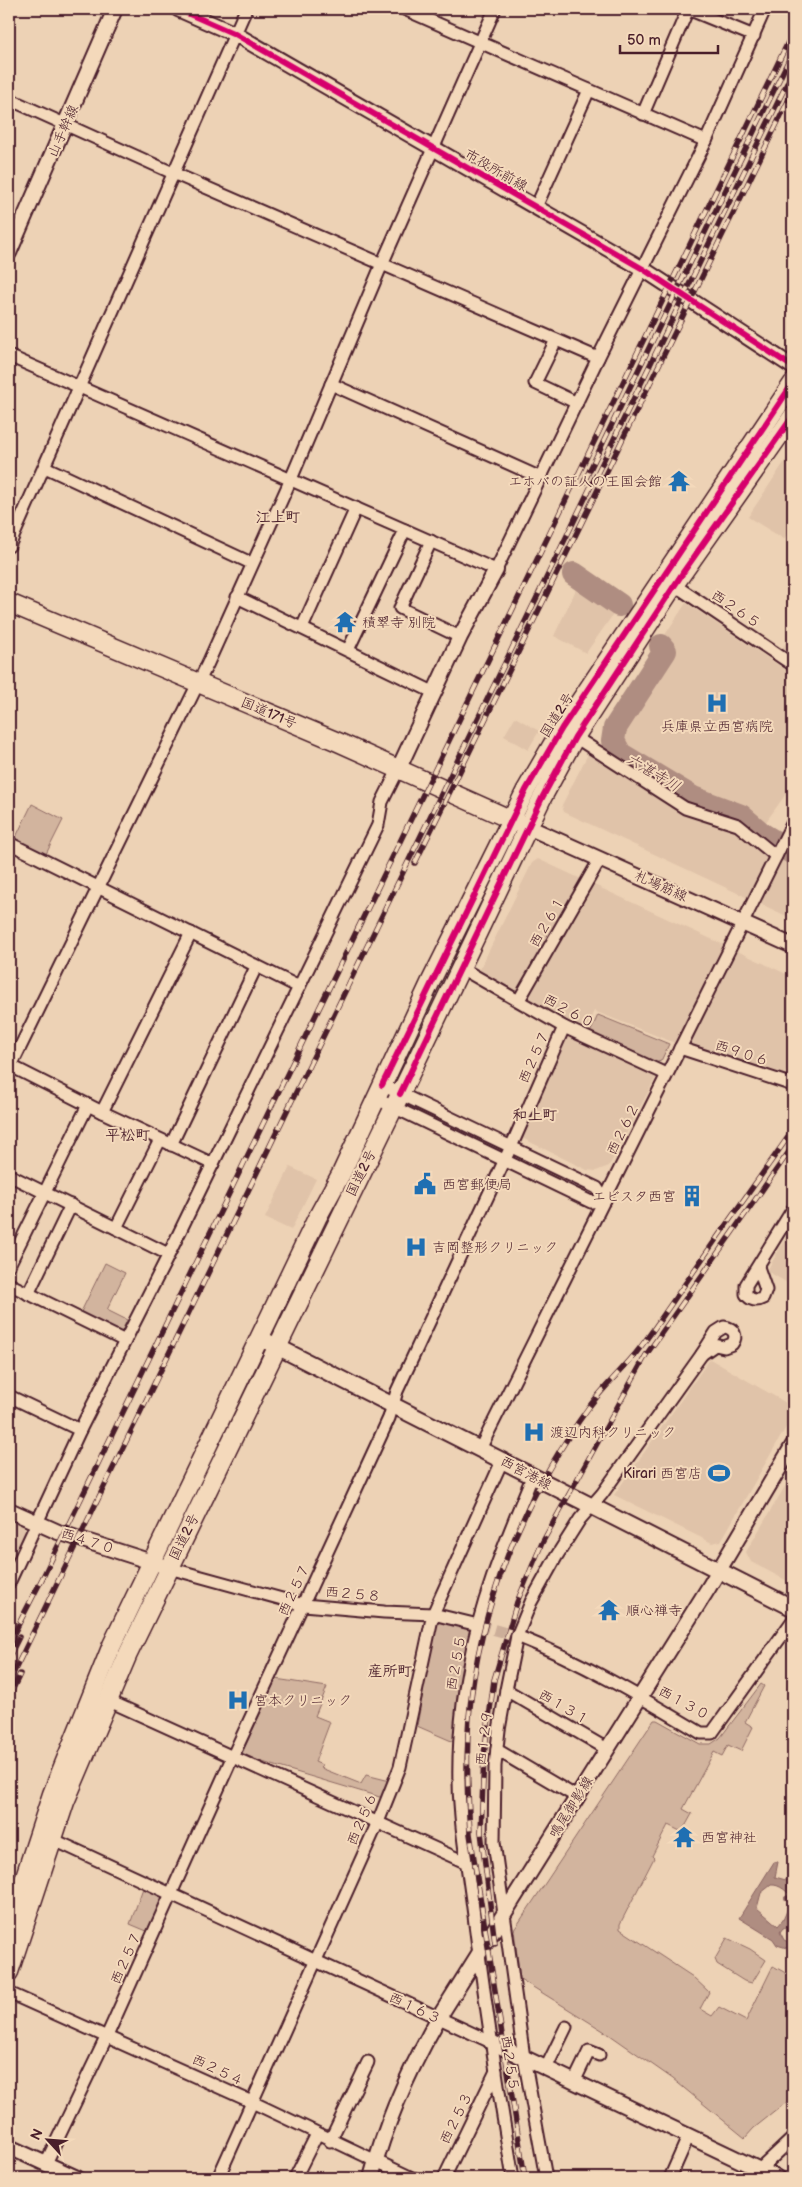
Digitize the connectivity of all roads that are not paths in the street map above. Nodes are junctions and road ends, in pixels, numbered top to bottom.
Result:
1 (115, 9) edge
2 (178, 9) edge
3 (246, 9) edge
4 (404, 9) edge
5 (495, 9) edge
6 (765, 9) edge
7 (235, 34) junction
8 (754, 36) junction
9 (480, 43) junction
10 (589, 90) junction
11 (9, 99) edge
12 (642, 114) junction
13 (66, 125) junction
14 (706, 141) junction
15 (433, 148) junction
16 (174, 173) junction
17 (536, 207) junction
18 (9, 253) edge
19 (382, 264) junction
20 (643, 269) junction
21 (556, 340) junction
22 (9, 356) edge
23 (598, 358) junction
24 (793, 367) edge
25 (793, 383) edge
26 (331, 384) junction
27 (80, 386) junction
28 (577, 402) junction
29 (793, 416) edge
30 (45, 467) junction
31 (541, 478) junction
32 (290, 479) junction
33 (356, 508) junction
34 (405, 530) junction
35 (431, 541) junction
36 (9, 546) edge
37 (252, 563) junction
38 (496, 570) junction
39 (668, 581) junction
40 (236, 597) junction
41 (9, 603) edge
42 (302, 628) junction
43 (460, 636) junction
44 (348, 650) junction
45 (793, 665) edge
46 (198, 683) junction
47 (434, 692) junction
48 (575, 737) junction
49 (398, 770) junction
50 (793, 822) edge
51 (520, 824) junction
52 (788, 838) edge
53 (9, 843) edge
54 (777, 853) junction
55 (600, 859) junction
56 (98, 887) junction
57 (743, 923) junction
58 (191, 933) junction
59 (793, 946) edge
60 (256, 967) junction
61 (461, 968) junction
62 (299, 987) junction
63 (519, 1000) junction
64 (564, 1027) junction
65 (680, 1048) junction
66 (9, 1067) edge
67 (666, 1074) junction
68 (793, 1079) edge
69 (379, 1092) junction
70 (397, 1100) junction
71 (88, 1105) junction
72 (102, 1112) junction
73 (160, 1140) junction
74 (171, 1145) junction
75 (511, 1147) junction
76 (505, 1160) junction
77 (213, 1164) junction
78 (9, 1175) edge
79 (45, 1193) junction
80 (605, 1200) junction
81 (71, 1205) junction
82 (793, 1209) edge
83 (116, 1228) junction
84 (168, 1254) junction
85 (9, 1265) edge
86 (758, 1267) dead end
87 (9, 1284) edge
88 (28, 1294) junction
89 (260, 1338) junction
90 (124, 1340) junction
91 (278, 1347) junction
92 (702, 1354) dead end
93 (9, 1396) edge
94 (394, 1405) junction
95 (80, 1430) junction
96 (793, 1445) edge
97 (480, 1449) junction
98 (502, 1461) junction
99 (532, 1477) junction
100 (592, 1506) junction
101 (9, 1510) edge
102 (35, 1522) junction
103 (161, 1565) junction
104 (719, 1571) junction
105 (9, 1583) edge
106 (304, 1605) junction
107 (793, 1608) edge
108 (433, 1614) junction
109 (793, 1620) edge
110 (478, 1625) junction
111 (518, 1636) junction
112 (506, 1690) junction
113 (641, 1696) junction
114 (107, 1700) junction
115 (607, 1749) junction
116 (497, 1750) junction
117 (232, 1758) junction
118 (577, 1797) junction
119 (378, 1822) junction
120 (52, 1840) junction
121 (467, 1863) junction
122 (172, 1894) junction
123 (503, 1916) junction
124 (9, 1925) edge
125 (479, 1955) junction
126 (315, 1961) junction
127 (9, 1972) edge
128 (9, 1993) edge
129 (438, 2019) junction
130 (566, 2027) dead end
131 (107, 2036) junction
132 (491, 2042) junction
133 (599, 2055) dead end
134 (524, 2058) junction
135 (368, 2062) dead end
136 (546, 2068) junction
137 (496, 2071) junction
138 (574, 2082) junction
139 (252, 2102) junction
140 (317, 2134) junction
141 (689, 2135) junction
142 (793, 2138) edge
143 (330, 2141) junction
144 (9, 2147) edge
145 (376, 2162) junction
146 (46, 2163) junction
147 (759, 2170) junction
148 (77, 2178) edge
149 (218, 2178) edge
150 (296, 2178) edge
151 (371, 2178) edge
152 (412, 2178) edge
153 (444, 2178) edge
154 (513, 2178) edge
155 (546, 2178) edge
156 (670, 2178) edge
157 (774, 2178) edge

1 - 13 street, 山手幹線
2 - 7 street, 市役所前線
3 - 7 street
4 - 9 street
5 - 9 street
6 - 8 street
7 - 15 street, 市役所前線
7 - 16 street
8 - 12 street
8 - 14 street
9 - 10 street
9 - 15 street
10 - 12 street
10 - 17 street
11 - 13 street
12 - 14 street
13 - 16 street
13 - 18 street, 山手幹線
14 - 20 street
15 - 17 street, 市役所前線
15 - 19 street
16 - 19 street
16 - 27 street
17 - 20 street, 市役所前線
19 - 21 street
19 - 26 street
20 - 23 street
20 - 24 street, 市役所前線
21 - 23 street
21 - 28 street
22 - 27 street
23 - 28 street
25 - 39 highway, 国道2号
26 - 31 street
26 - 32 street
27 - 30 street
27 - 32 street
28 - 31 street
29 - 39 highway, 国道2号
30 - 36 street
30 - 37 street
31 - 38 street
32 - 33 street
32 - 37 street
33 - 34 street
33 - 42 street
34 - 35 street
34 - 44 street
35 - 38 street
35 - 43 street
37 - 40 street
38 - 43 street
39 - 45 street, 西２６５
39 - 48 highway, 国道2号
39 - 51 highway, 国道2号
40 - 42 street
40 - 46 street
41 - 46 highway, 国道171号
42 - 44 street
43 - 47 street
44 - 47 street
46 - 49 highway, 国道171号
46 - 56 street
47 - 49 street
48 - 51 highway, 国道2号
48 - 54 street
49 - 51 highway, 国道171号
49 - 62 street
50 - 52 street, 西２６２
51 - 55 street, 札場筋線
51 - 61 highway, 国道2号
51 - 69 highway, 国道2号
52 - 54 street, 西２６２
53 - 56 street
54 - 57 street, 西２６２
55 - 57 street, 札場筋線
55 - 63 street, 西２６１
56 - 58 street
56 - 66 street
57 - 59 street, 札場筋線
57 - 65 street, 西２６２
58 - 60 street
58 - 72 street
60 - 62 street
60 - 74 street
61 - 63 street, 西２６０
61 - 70 highway, 国道2号
62 - 77 street
63 - 64 street, 西２６０
64 - 67 street, 西２６０
64 - 75 street, 西２５７
65 - 67 street, 西２６２
65 - 68 street, 西９０６
66 - 71 street
67 - 80 street, 西２６２
69 - 70 street
69 - 89 highway, 国道2号
70 - 75 street
70 - 76 street
70 - 91 highway, 国道2号
71 - 72 street
71 - 79 street
72 - 73 street
73 - 74 street
73 - 83 street
74 - 77 street
75 - 76 street, 西２５７
75 - 80 street
76 - 80 street
76 - 94 street, 西２５７
77 - 84 street
78 - 79 street
79 - 81 street
79 - 85 street
80 - 97 street, 西２６２
81 - 83 street
81 - 88 street
82 - 86 street
83 - 84 street
84 - 90 street
87 - 88 street
88 - 90 street
89 - 91 main road, 西宮港線
89 - 103 highway, 国道2号
90 - 95 street
91 - 94 main road, 西宮港線
91 - 103 highway, 国道2号
92 - 100 street, 西１２９
93 - 95 street
94 - 97 main road, 西宮港線
94 - 106 street, 西２５７
95 - 102 street
96 - 104 street, 鳴尾御影線
97 - 98 main road, 西宮港線
98 - 99 main road, 西宮港線
98 - 108 street, 西２５６
99 - 100 main road, 西宮港線
99 - 110 street, 西２５５
100 - 104 main road, 西宮港線
100 - 111 street, 西１２９
101 - 102 street, 西４７０
102 - 103 street, 西４７０
102 - 105 street
103 - 106 street, 西２５８
103 - 114 highway, 国道2号
103 - 124 highway, 国道2号
104 - 107 main road, 西宮港線
104 - 113 street, 鳴尾御影線
106 - 108 street, 西２５８
106 - 117 street, 西２５７
108 - 110 street, 西２５８
108 - 119 street, 西２５６
109 - 113 street, 西１３０
110 - 121 street, 西２５５
111 - 112 street, 西１２９
111 - 113 street, 西１３０
112 - 115 street, 西１３１
112 - 116 street, 西１２９
113 - 115 street, 鳴尾御影線
114 - 117 street
114 - 120 highway, 国道2号
115 - 118 street, 鳴尾御影線
116 - 118 street
116 - 123 street, 西１２９
117 - 119 street
117 - 122 street, 西２５７
118 - 123 street, 鳴尾御影線
119 - 121 street
119 - 126 street, 西２５６
120 - 122 street, 西１６３
120 - 127 highway, 国道2号
121 - 125 street, 西２５５
122 - 126 street, 西１６３
122 - 131 street, 西２５７
123 - 125 street, 鳴尾御影線
123 - 134 street, 西１２９
125 - 129 street, 鳴尾御影線
125 - 132 street, 西２５５
126 - 129 street, 西１６３
126 - 139 street, 西２５６
128 - 131 street, 西２５４
129 - 132 street, 西１６３
129 - 145 street, 鳴尾御影線
130 - 136 street
131 - 139 street, 西２５４
131 - 146 street, 西２５７
132 - 134 street, 西１６３
132 - 137 street, 西２５５
133 - 138 street
134 - 136 street, 西１６３
134 - 155 street, 西１２９
135 - 143 street
136 - 138 street, 西１６３
137 - 153 street, 西２５３
137 - 154 street, 西２５５
138 - 141 street, 西１６３
139 - 140 street, 西２５４
139 - 149 street, 西２５６
140 - 143 street, 西２５４
140 - 150 street
141 - 147 street, 西１６３
141 - 156 street
142 - 147 street
143 - 145 street, 西２５４
144 - 146 street
145 - 151 street, 鳴尾御影線
145 - 152 street, 西２５４
146 - 148 street
147 - 157 street, 西１６３

